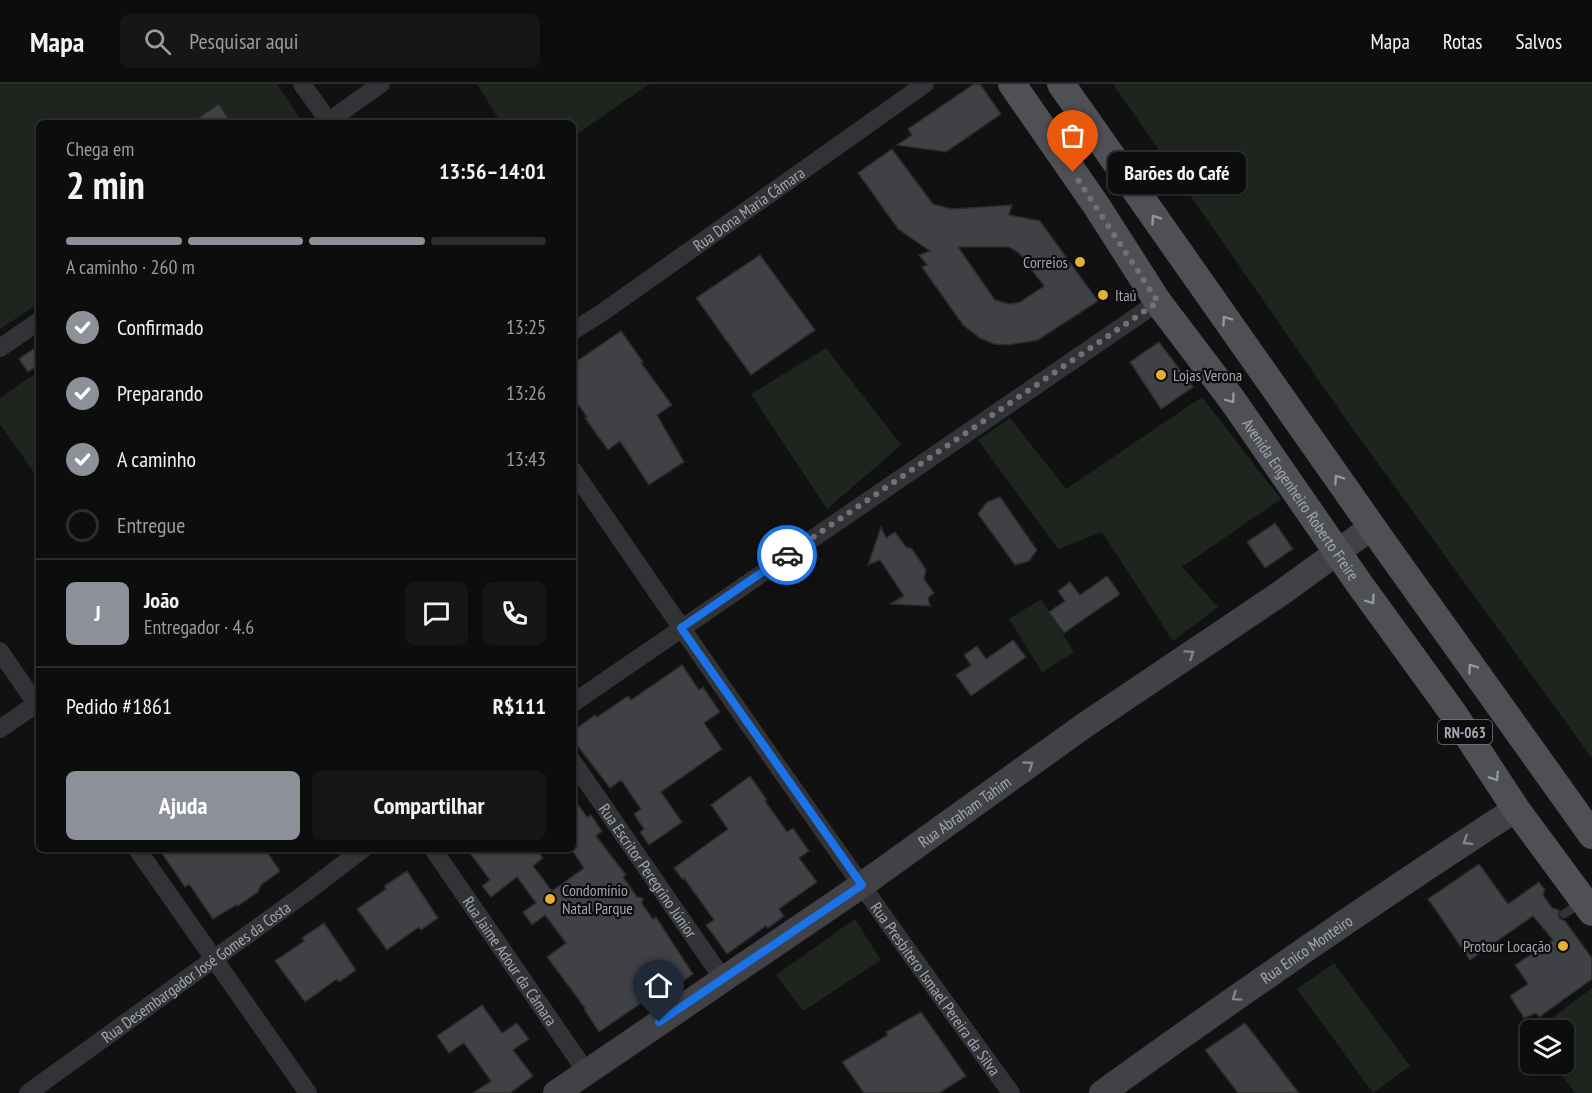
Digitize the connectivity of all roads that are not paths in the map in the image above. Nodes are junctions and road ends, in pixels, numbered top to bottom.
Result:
1 (302, 84) edge
2 (381, 84) edge
3 (925, 84) edge
4 (1012, 84) edge
5 (1061, 84) edge
6 (327, 120) edge
7 (331, 120) edge
8 (1158, 302) junction
9 (36, 323) edge
10 (576, 330) edge
11 (0, 348) edge
12 (576, 474) edge
13 (1372, 527) junction
14 (1337, 552) junction
15 (681, 628) junction
16 (0, 651) edge
17 (576, 701) edge
18 (36, 702) edge
19 (36, 706) edge
20 (1453, 713) junction
21 (0, 729) edge
22 (576, 766) edge
23 (1561, 794) junction
24 (1516, 809) junction
25 (1592, 835) edge
26 (139, 852) edge
27 (359, 852) edge
28 (435, 852) edge
29 (862, 885) junction
30 (1580, 909) edge
31 (214, 960) junction
32 (723, 979) junction
33 (587, 1073) junction
34 (300, 1090) edge
35 (28, 1093) edge
36 (556, 1093) edge
37 (1011, 1093) edge
38 (1102, 1093) edge

1 - 6 street
2 - 7 street
3 - 10 street, Rua Dona Maria Câmara
4 - 8 main road, Avenida Engenheiro Roberto Freire / RN-063
13 -> 5 main road, RN-063
8 -> 14 main road, Avenida Engenheiro Roberto Freire / RN-063
8 - 15 street
9 - 11 street
12 - 15 street, Rua Presbítero Ismael Pereira da Silva
13 - 14 main road, Rua Abraham Tahim
23 -> 13 main road, RN-063
14 -> 20 main road, Avenida Engenheiro Roberto Freire / RN-063
29 -> 14 main road, Rua Abraham Tahim
15 - 17 street
15 - 29 street, Rua Presbítero Ismael Pereira da Silva
16 - 18 street
19 - 21 street
20 - 23 main road
20 -> 24 main road, Avenida Engenheiro Roberto Freire / RN-063
22 - 32 street, Rua Escritor Peregrino Júnior
23 - 25 main road, RN-063
24 - 30 main road, Avenida Engenheiro Roberto Freire / RN-063
24 -> 38 main road, Rua Enico Monteiro
26 - 31 street
27 - 31 street, Rua Desembargador José Gomes da Costa
28 - 33 street, Rua Jaime Adour da Câmara
29 - 32 main road, Rua Abraham Tahim
29 - 37 street, Rua Presbítero Ismael Pereira da Silva
31 - 34 street
31 - 35 street, Rua Desembargador José Gomes da Costa
32 - 33 main road, Rua Abraham Tahim
33 - 36 main road, Rua Abraham Tahim

